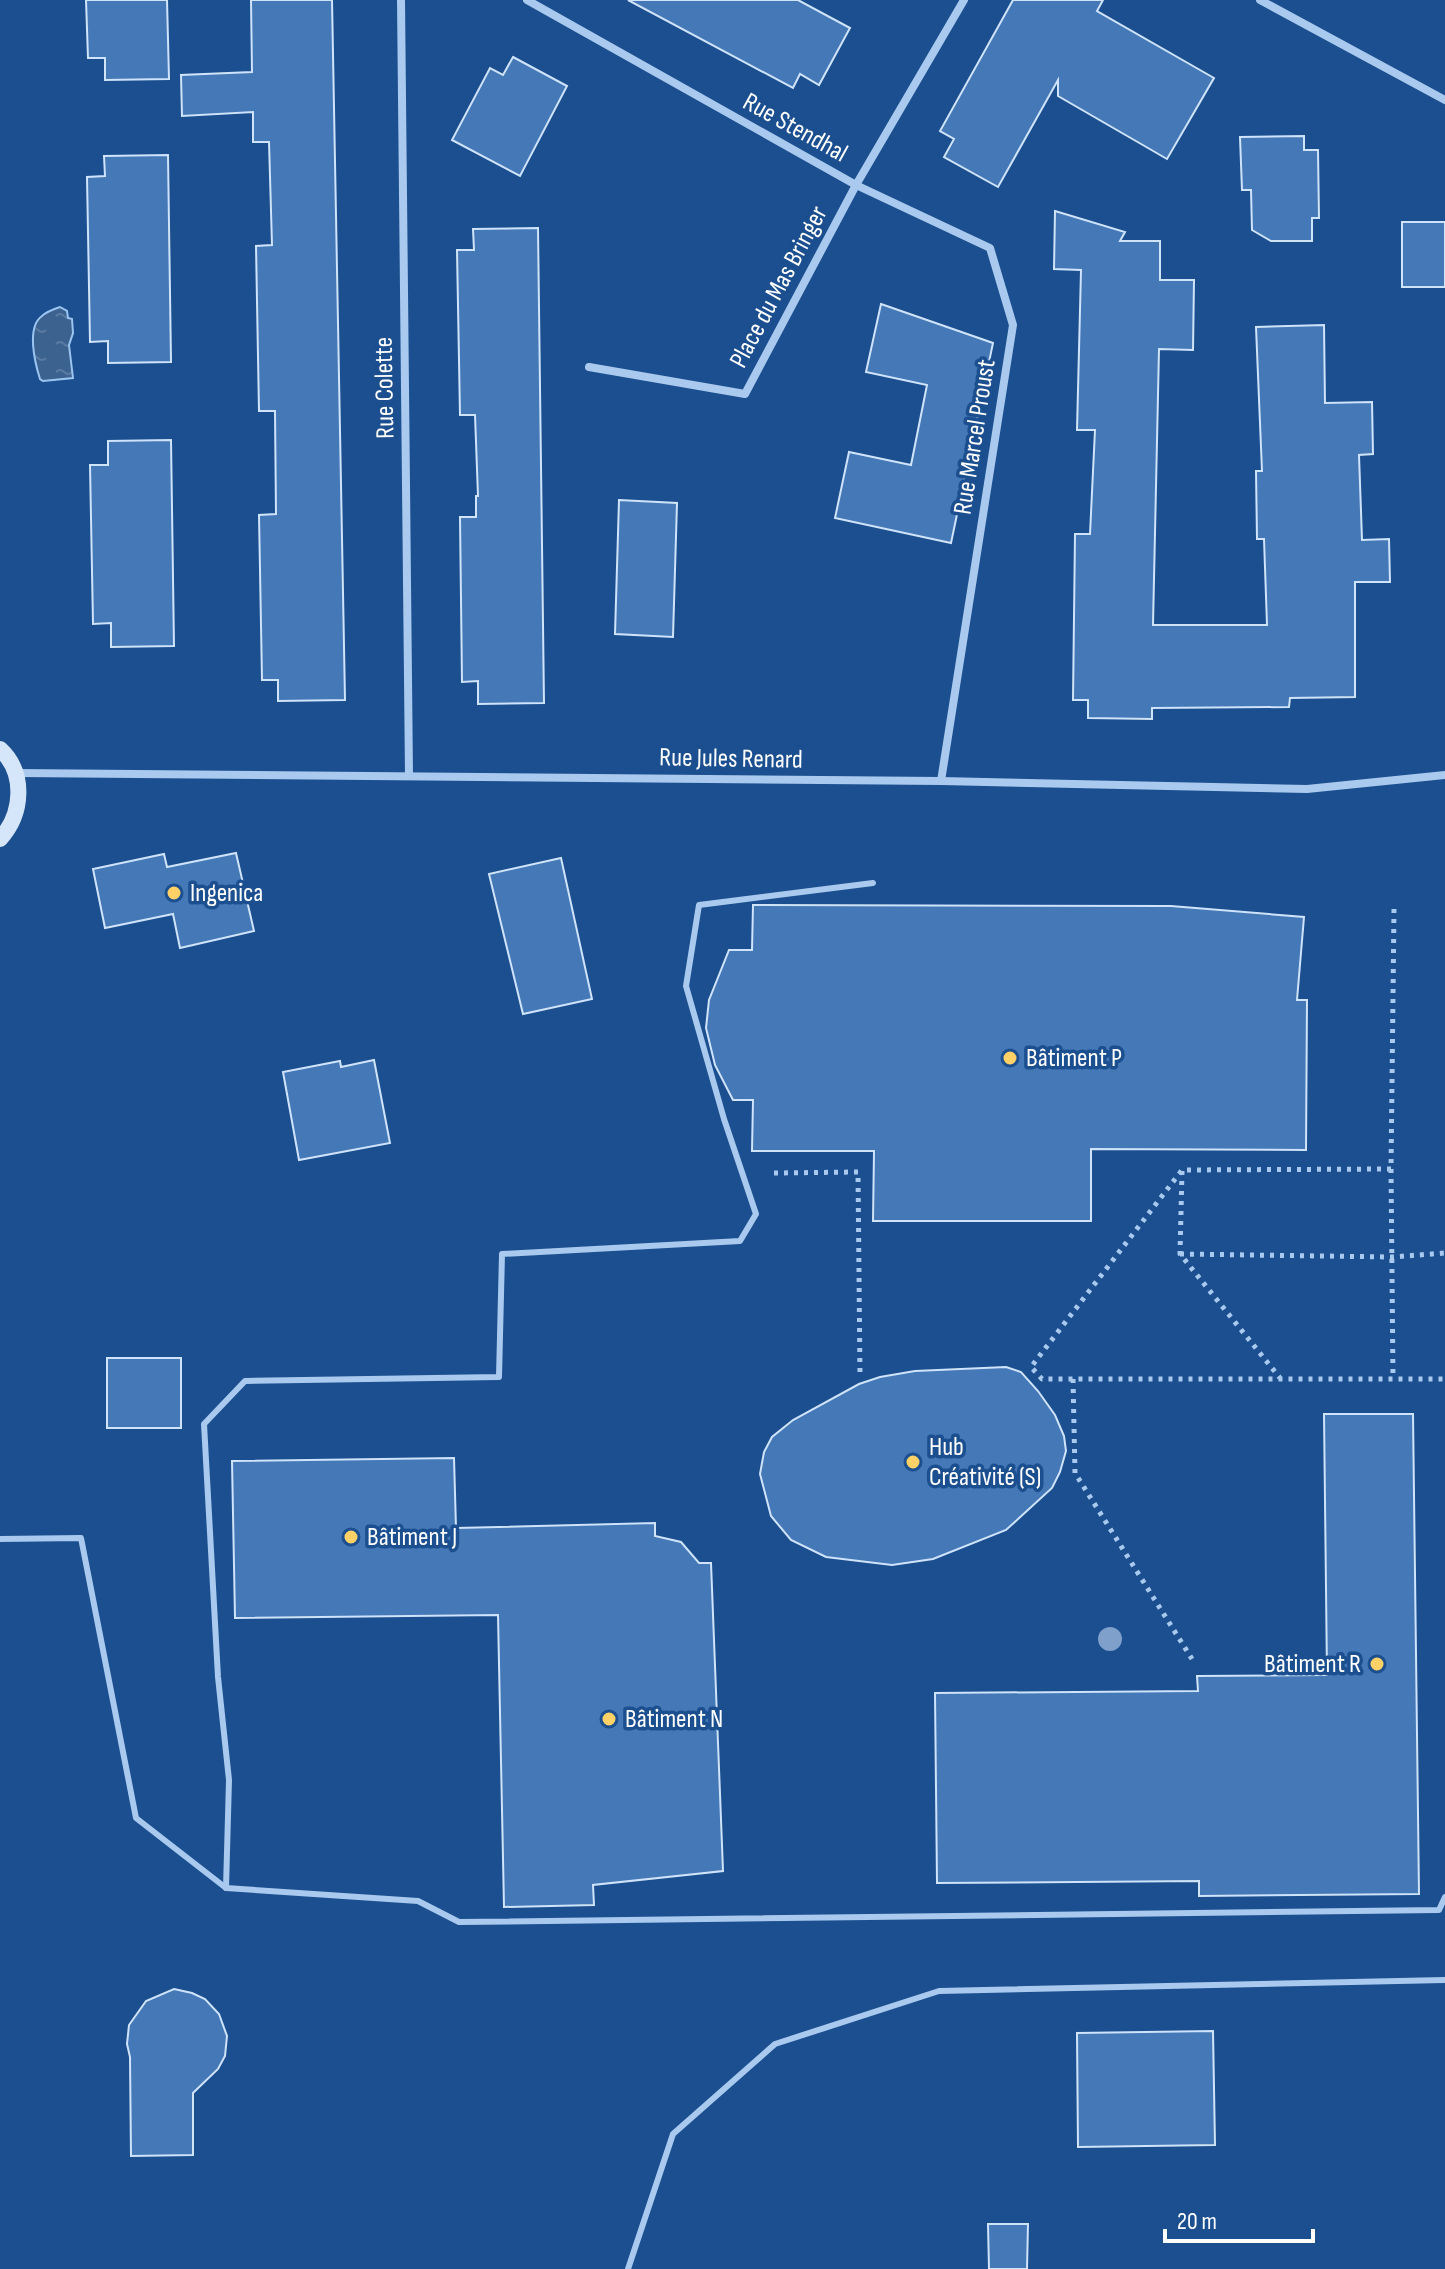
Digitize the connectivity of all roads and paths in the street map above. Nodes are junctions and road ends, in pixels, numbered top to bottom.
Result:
1 (401, 0) edge
2 (527, 0) edge
3 (964, 0) edge
4 (1260, 0) edge
5 (1445, 100) edge
6 (856, 185) junction
7 (589, 367) dead end
8 (0, 749) edge
9 (15, 773) junction
10 (1445, 775) edge
11 (409, 776) junction
12 (941, 781) junction
13 (0, 839) edge
14 (873, 883) dead end
15 (1394, 909) dead end
16 (1391, 1169) junction
17 (1182, 1170) junction
18 (742, 1174) junction
19 (1445, 1253) edge
20 (1180, 1254) junction
21 (1392, 1257) junction
22 (860, 1375) dead end
23 (1073, 1379) junction
24 (1280, 1379) junction
25 (1393, 1379) junction
26 (1445, 1379) edge
27 (0, 1539) edge
28 (1192, 1659) dead end
29 (226, 1888) junction
30 (1445, 1897) edge
31 (1445, 1980) edge
32 (628, 2269) edge

1 - 11 street, Rue Colette
2 - 6 street, Rue Stendhal
3 - 6 street, Rue Stendhal
4 - 5 street
6 - 7 street, Place du Mas Bringer
6 - 12 street, Rue Marcel Proust
8 - 9 street
9 - 11 street, Rue Jules Renard
9 - 13 street
10 - 12 street, Rue Jules Renard
11 - 12 street, Rue Jules Renard
14 - 18 lane
15 - 16 path
16 - 17 path
16 - 21 path
17 - 20 path
17 - 23 path
18 - 22 path
18 - 29 lane
19 - 21 path
20 - 21 path
20 - 24 path
21 - 25 path
23 - 24 path
23 - 28 path
24 - 25 path
25 - 26 path
27 - 29 lane
29 - 30 lane
31 - 32 lane

